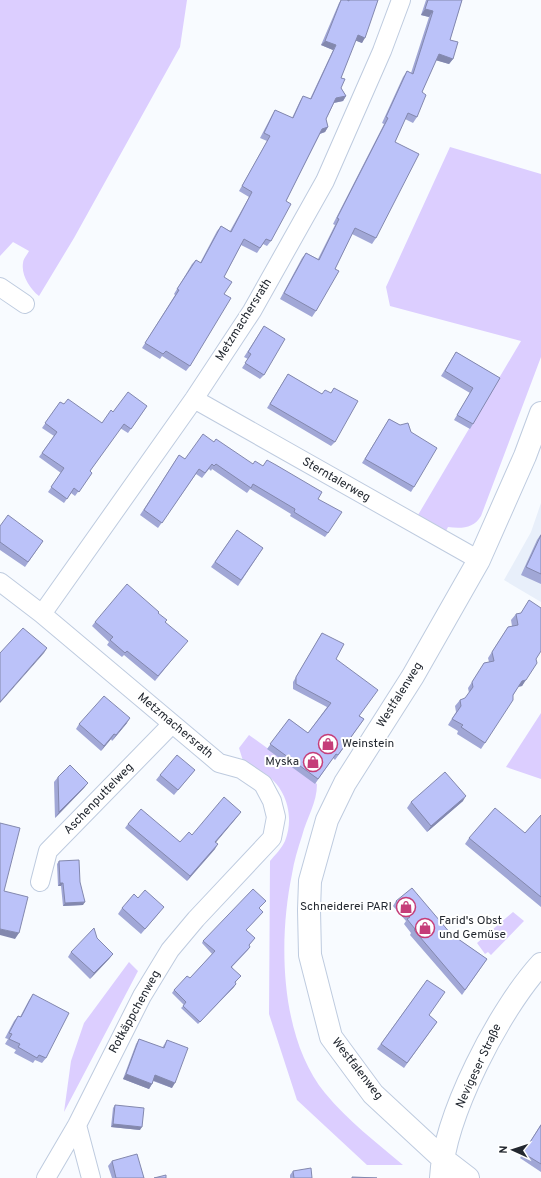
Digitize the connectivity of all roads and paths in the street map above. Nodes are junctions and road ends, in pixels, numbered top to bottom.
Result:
1 (402, 0) edge
2 (0, 287) edge
3 (25, 304) dead end
4 (194, 399) junction
5 (541, 413) edge
6 (479, 560) junction
7 (0, 582) edge
8 (42, 614) junction
9 (172, 724) junction
10 (249, 863) joint
11 (40, 882) dead end
12 (541, 964) edge
13 (77, 1125) junction
14 (441, 1168) edge
15 (91, 1177) edge
16 (46, 1178) edge
17 (468, 1178) edge

1 - 4 street, Metzmachersrath
2 - 3 street
4 - 6 street, Sterntalerweg
4 - 8 street, Metzmachersrath
5 - 6 street, Westfalenweg
6 - 14 street, Westfalenweg
7 - 8 street, Metzmachersrath
8 - 9 street, Metzmachersrath
9 - 10 street, Metzmachersrath
9 - 11 street, Aschenputtelweg
10 - 13 street, Rotkäppchenweg
12 - 14 street, Nevigeser Straße
13 - 15 street
13 - 16 street, Rotkäppchenweg
14 - 17 street, Westfalenweg

